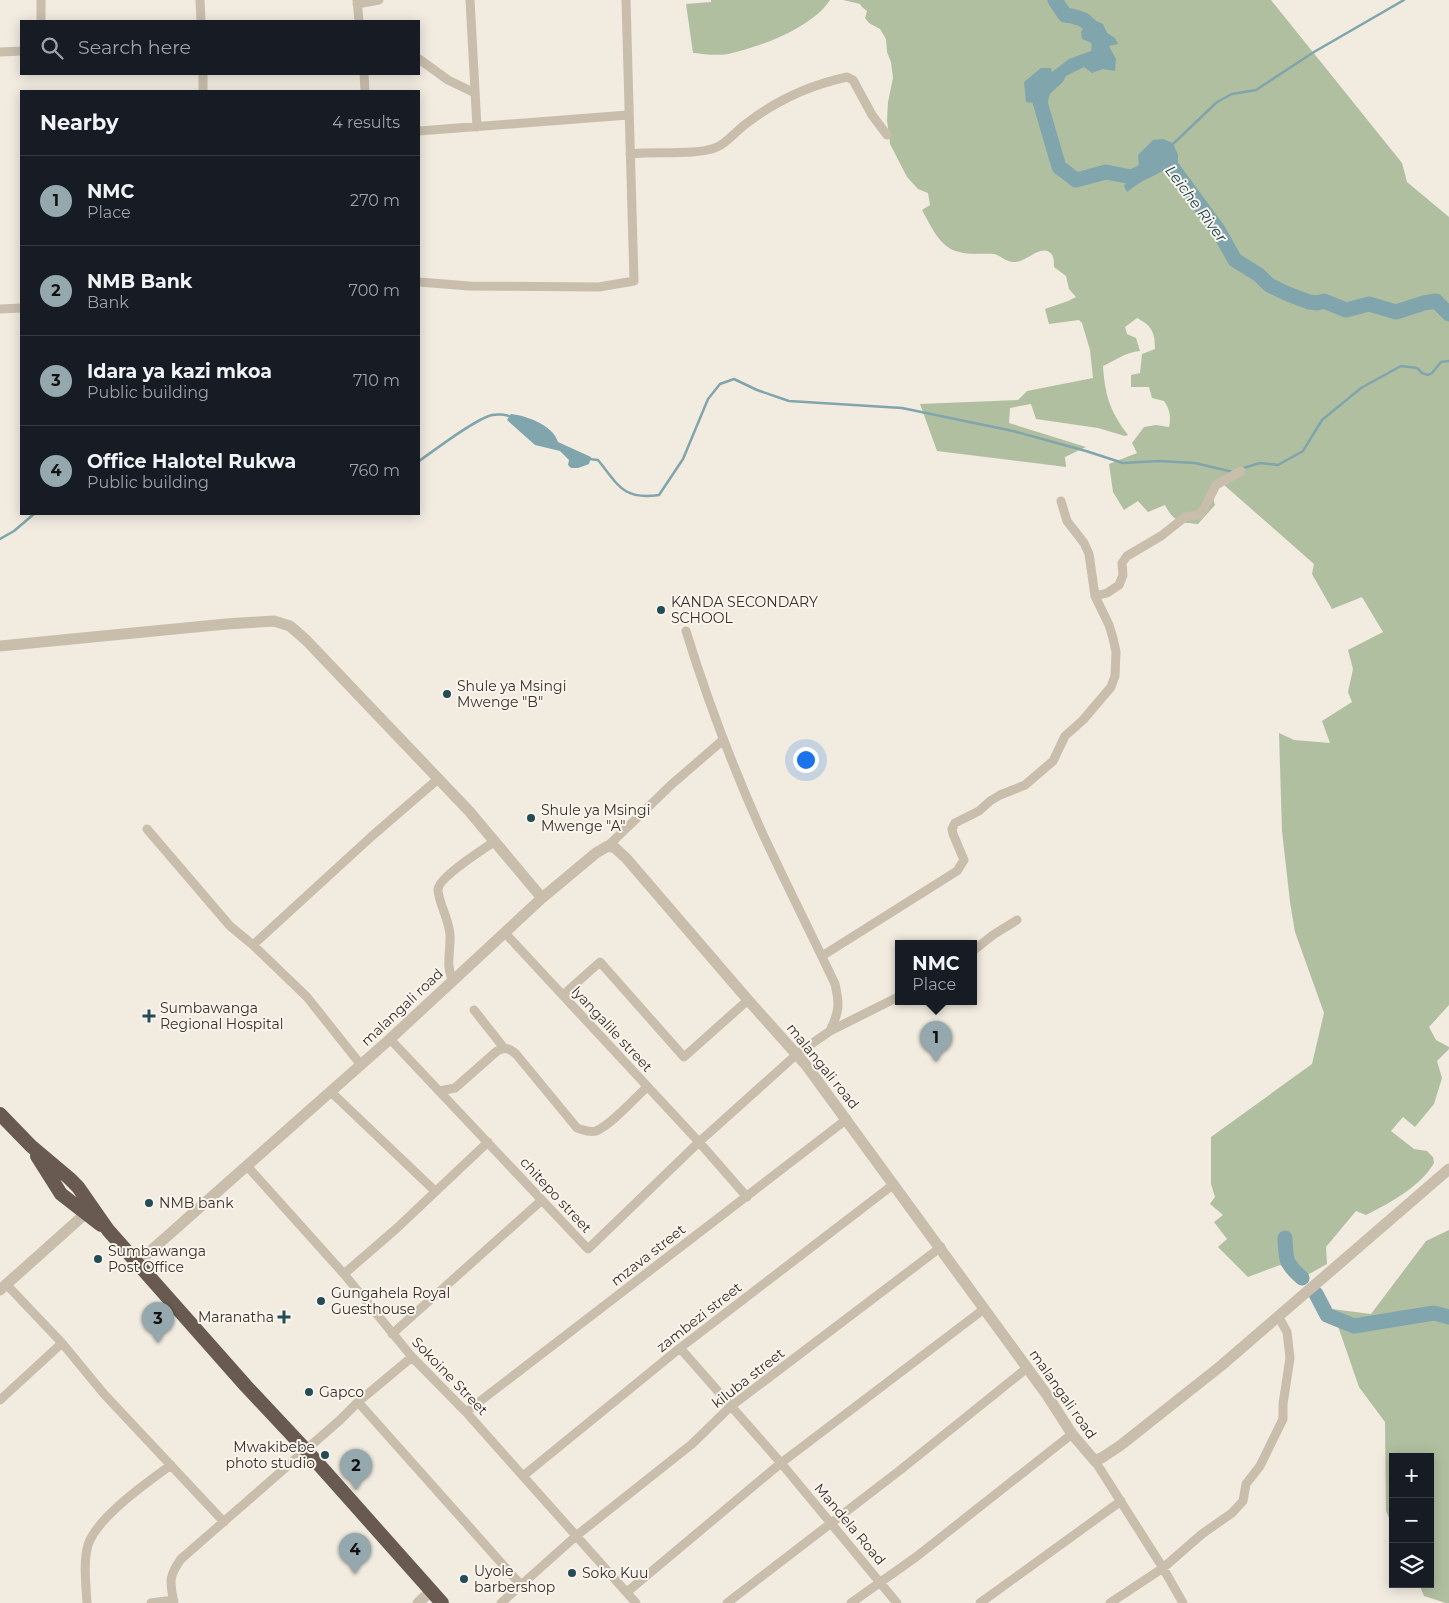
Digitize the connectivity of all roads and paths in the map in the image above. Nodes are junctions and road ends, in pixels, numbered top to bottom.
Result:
1 (41, 0) edge
2 (200, 0) edge
3 (379, 0) edge
4 (470, 0) edge
5 (626, 0) edge
6 (357, 2) edge
7 (41, 20) edge
8 (201, 20) edge
9 (359, 20) edge
10 (20, 51) edge
11 (0, 52) edge
12 (420, 60) edge
13 (203, 75) edge
14 (364, 75) edge
15 (203, 90) edge
16 (365, 90) edge
17 (475, 93) junction
18 (628, 115) junction
19 (477, 126) junction
20 (420, 131) edge
21 (887, 135) dead end
22 (630, 154) junction
23 (420, 282) edge
24 (20, 308) edge
25 (0, 309) edge
26 (1241, 471) dead end
27 (1061, 501) dead end
28 (1095, 596) junction
29 (686, 631) dead end
30 (0, 646) edge
31 (723, 740) junction
32 (438, 779) junction
33 (147, 829) dead end
34 (495, 841) junction
35 (608, 846) junction
36 (542, 898) junction
37 (1017, 920) dead end
38 (505, 933) junction
39 (253, 945) junction
40 (977, 948) edge
41 (822, 956) junction
42 (453, 980) junction
43 (563, 995) junction
44 (895, 998) edge
45 (748, 1000) junction
46 (474, 1010) dead end
47 (830, 1031) junction
48 (390, 1039) junction
49 (504, 1048) junction
50 (797, 1054) junction
51 (361, 1065) junction
52 (647, 1087) junction
53 (439, 1091) junction
54 (330, 1092) junction
55 (0, 1114) edge
56 (847, 1119) junction
57 (488, 1142) junction
58 (699, 1142) junction
59 (31, 1146) junction
60 (247, 1166) junction
61 (1449, 1169) edge
62 (71, 1180) junction
63 (894, 1184) junction
64 (59, 1191) junction
65 (81, 1191) junction
66 (435, 1191) junction
67 (747, 1197) junction
68 (542, 1200) junction
69 (70, 1203) junction
70 (85, 1214) junction
71 (108, 1230) junction
72 (941, 1248) junction
73 (138, 1262) junction
74 (344, 1274) junction
75 (3, 1287) edge
76 (984, 1309) junction
77 (1278, 1316) junction
78 (392, 1334) junction
79 (62, 1342) junction
80 (680, 1348) junction
81 (412, 1357) junction
82 (1027, 1368) junction
83 (0, 1400) edge
84 (358, 1402) junction
85 (730, 1407) junction
86 (466, 1412) junction
87 (1072, 1434) junction
88 (306, 1450) junction
89 (1094, 1460) junction
90 (781, 1463) junction
91 (172, 1465) junction
92 (524, 1476) junction
93 (1122, 1501) junction
94 (224, 1522) junction
95 (830, 1523) junction
96 (576, 1536) junction
97 (1164, 1568) junction
98 (881, 1583) junction
99 (520, 1585) junction
100 (431, 1591) junction
101 (627, 1592) junction
102 (173, 1601) edge
103 (87, 1603) edge
104 (151, 1603) edge
105 (418, 1603) edge
106 (442, 1603) edge
107 (501, 1603) edge
108 (636, 1603) edge
109 (727, 1603) edge
110 (851, 1603) edge
111 (897, 1603) edge
112 (980, 1603) edge
113 (1110, 1603) edge
114 (1183, 1603) edge

1 - 7 street
2 - 8 street
3 - 6 street
4 - 17 street
5 - 18 street
6 - 9 street
10 - 11 street
12 - 17 street
13 - 15 street
14 - 16 street
17 - 19 street
18 - 19 street
18 - 22 street
19 - 20 street
21 - 22 street
22 - 23 street
24 - 25 street
26 - 28 street
27 - 28 street
28 - 41 street
29 - 31 street
30 - 32 street
31 - 35 street
31 - 41 street
32 - 34 street
32 - 39 street
33 - 39 street
34 - 36 street
34 - 42 street
35 - 36 street, malangali road
35 - 45 street, malangali road
36 - 38 street, malangali road
37 - 40 street
38 - 42 street, malangali road
38 - 43 street, lyangalile street
39 - 51 street
41 - 47 street
42 - 48 street, malangali road
43 - 45 street
43 - 52 street, lyangalile street
44 - 47 street, chitepo street
45 - 50 street, malangali road
46 - 49 street
47 - 50 street, chitepo street
48 - 51 street, malangali road
48 - 53 street, chitepo street
49 - 52 street
49 - 53 street
50 - 56 street, malangali road
50 - 58 street, chitepo street
51 - 54 street, malangali road
52 - 58 street, lyangalile street
53 - 57 street, chitepo street
54 - 60 street, malangali road
54 - 66 street
55 - 59 highway
56 - 63 street, malangali road
56 - 67 street, mzava street
57 - 66 street
57 - 68 street, chitepo street
58 - 67 street, lyangalile street
58 - 68 street, chitepo street
59 - 62 highway
59 - 64 highway
60 - 73 street, malangali road
60 - 74 street, Sokoine Street
61 - 77 street, malangali road
62 - 64 highway
62 - 65 highway
63 - 72 street, malangali road
63 - 80 street, zambezi street
64 - 69 highway
65 - 69 highway
65 - 71 highway
66 - 74 street
67 - 86 street, mzava street
68 - 78 street
69 - 70 highway
70 - 71 highway
70 - 75 street
71 - 73 highway
72 - 76 street, malangali road
72 - 85 street, kiluba street
73 - 88 highway
74 - 78 street, Sokoine Street
75 - 79 street
76 - 82 street, malangali road
76 - 90 street
77 - 89 street, malangali road
77 - 97 street
78 - 81 street, Sokoine Street
79 - 83 street
79 - 91 street
80 - 85 street
80 - 92 street, zambezi street
81 - 84 street
81 - 86 street, Sokoine Street
82 - 87 street, malangali road
82 - 95 street
84 - 88 street
84 - 99 street
85 - 90 street
85 - 96 street, kiluba street
86 - 92 street, Sokoine Street
87 - 89 street, malangali road
87 - 98 street
88 - 94 street
88 - 100 highway
89 - 93 street
90 - 95 street, Mandela Road
90 - 101 street
91 - 94 street
91 - 103 street
92 - 96 street, Sokoine Street
93 - 97 street
93 - 112 street
94 - 102 street
95 - 98 street, Mandela Road
95 - 109 street
96 - 99 street, kiluba street
96 - 101 street, Sokoine Street
97 - 113 street
97 - 114 street
98 - 110 street
98 - 111 street, Mandela Road
99 - 107 street, kiluba street
100 - 105 street
100 - 106 highway
101 - 108 street, Sokoine Street
102 - 104 street

